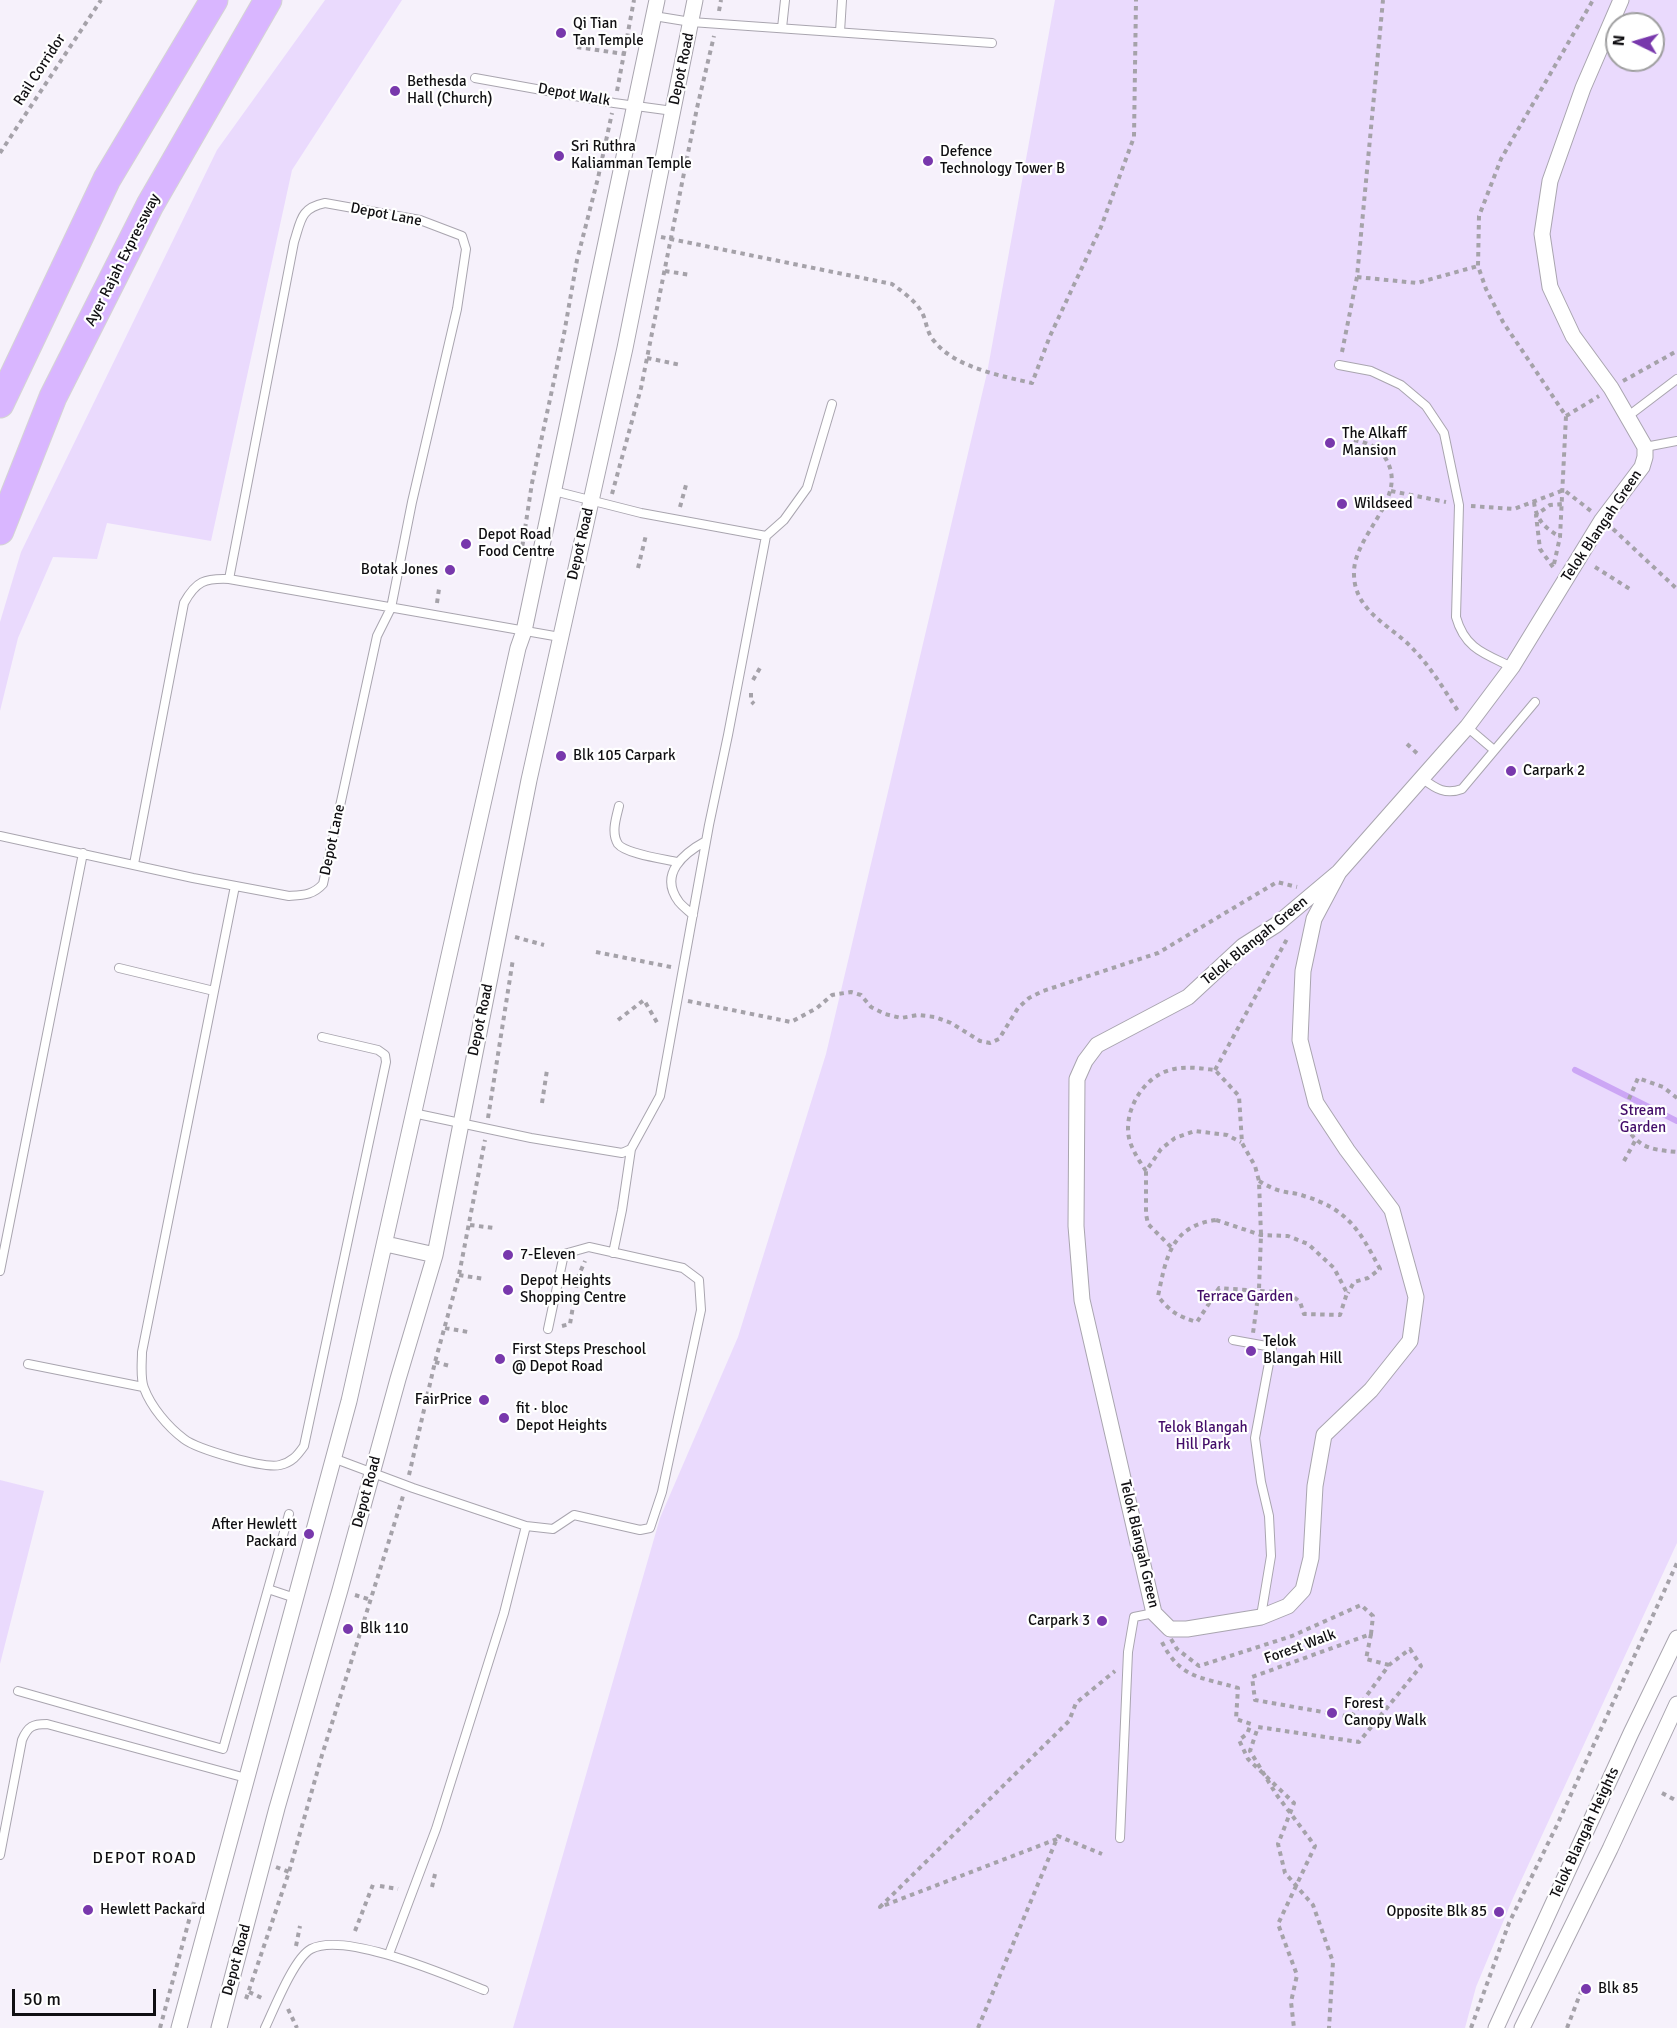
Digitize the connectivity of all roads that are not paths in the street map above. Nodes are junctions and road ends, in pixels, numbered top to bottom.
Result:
1 (214, 0) edge
2 (268, 0) edge
3 (657, 0) edge
4 (695, 0) edge
5 (785, 0) edge
6 (842, 0) edge
7 (1621, 0) edge
8 (654, 16) junction
9 (691, 22) junction
10 (782, 28) junction
11 (840, 32) junction
12 (992, 43) dead end
13 (475, 78) dead end
14 (635, 104) junction
15 (673, 111) junction
16 (1339, 365) road end
17 (1677, 379) edge
18 (0, 404) edge
19 (832, 404) dead end
20 (1627, 417) junction
21 (1677, 441) edge
22 (1645, 447) junction
23 (554, 491) junction
24 (592, 500) junction
25 (0, 531) edge
26 (766, 536) junction
27 (229, 579) junction
28 (391, 608) junction
29 (524, 631) junction
30 (560, 637) junction
31 (1512, 667) junction
32 (1535, 702) dead end
33 (1467, 727) junction
34 (1494, 750) junction
35 (1423, 779) junction
36 (619, 806) dead end
37 (0, 836) edge
38 (706, 841) junction
39 (83, 853) junction
40 (677, 862) junction
41 (134, 864) junction
42 (1339, 872) junction
43 (235, 886) junction
44 (693, 915) junction
45 (119, 968) dead end
46 (214, 991) junction
47 (322, 1037) dead end
48 (413, 1113) junction
49 (461, 1123) junction
50 (631, 1149) junction
51 (386, 1244) junction
52 (613, 1253) junction
53 (435, 1255) junction
54 (0, 1271) edge
55 (548, 1329) road end
56 (1233, 1340) dead end
57 (28, 1364) dead end
58 (143, 1387) junction
59 (333, 1458) junction
60 (373, 1473) junction
61 (289, 1514) dead end
62 (526, 1526) junction
63 (268, 1589) junction
64 (295, 1598) junction
65 (1154, 1613) junction
66 (1261, 1617) junction
67 (1677, 1638) edge
68 (18, 1691) dead end
69 (1677, 1704) edge
70 (246, 1778) junction
71 (2, 1838) edge
72 (1120, 1838) dead end
73 (0, 1855) edge
74 (389, 1954) junction
75 (484, 1990) dead end
76 (179, 2028) edge
77 (219, 2028) edge
78 (265, 2028) edge
79 (1496, 2028) edge
80 (1522, 2028) edge

1 - 18 highway
2 - 25 highway, Ayer Rajah Expressway
3 - 8 street
4 - 9 street, Depot Road
5 - 10 lane
6 - 11 lane
7 - 20 street
8 - 9 lane
8 - 14 street
9 - 10 lane
9 - 15 street, Depot Road
10 - 11 lane
11 - 12 lane
13 - 14 lane, Depot Walk
14 - 15 lane, Depot Walk
14 - 23 street
15 - 24 street, Depot Road
16 - 31 lane
17 - 20 lane
19 - 26 lane
20 - 22 street
21 - 22 lane
22 - 31 street, Telok Blangah Green
23 - 24 lane
23 - 29 street
24 - 26 lane
24 - 30 street, Depot Road
26 - 38 lane
27 - 28 lane
27 - 28 lane, Depot Lane
27 - 41 lane
28 - 29 lane
28 - 43 lane, Depot Lane
29 - 30 lane
29 - 48 street
30 - 49 street, Depot Road
31 - 33 street, Telok Blangah Green
32 - 34 lane
33 - 34 lane
33 - 35 street, Telok Blangah Green
34 - 35 lane
35 - 42 street, Telok Blangah Green
36 - 40 lane
37 - 39 lane, Depot Lane
38 - 40 lane
38 - 44 lane
39 - 41 lane, Depot Lane
39 - 54 lane
40 - 44 lane
41 - 43 lane, Depot Lane
42 - 65 street, Telok Blangah Green
42 - 66 street, Telok Blangah Green
43 - 46 lane
44 - 50 lane
45 - 46 lane
46 - 58 lane
47 - 58 lane
48 - 49 lane
48 - 51 street
49 - 50 lane
49 - 53 street, Depot Road
50 - 52 lane
51 - 53 street
51 - 59 street
52 - 55 lane
52 - 62 lane
53 - 60 street, Depot Road
56 - 66 lane
57 - 58 lane
59 - 60 lane
59 - 64 street
60 - 62 lane
60 - 77 street, Depot Road
61 - 63 lane
62 - 74 lane
63 - 64 lane
63 - 68 lane
64 - 70 street
65 - 66 street, Telok Blangah Green
65 - 72 lane
67 - 79 street, Telok Blangah Heights
69 - 80 street, Telok Blangah Heights
70 - 71 lane
70 - 76 street
71 - 73 lane
74 - 75 lane
74 - 78 lane

